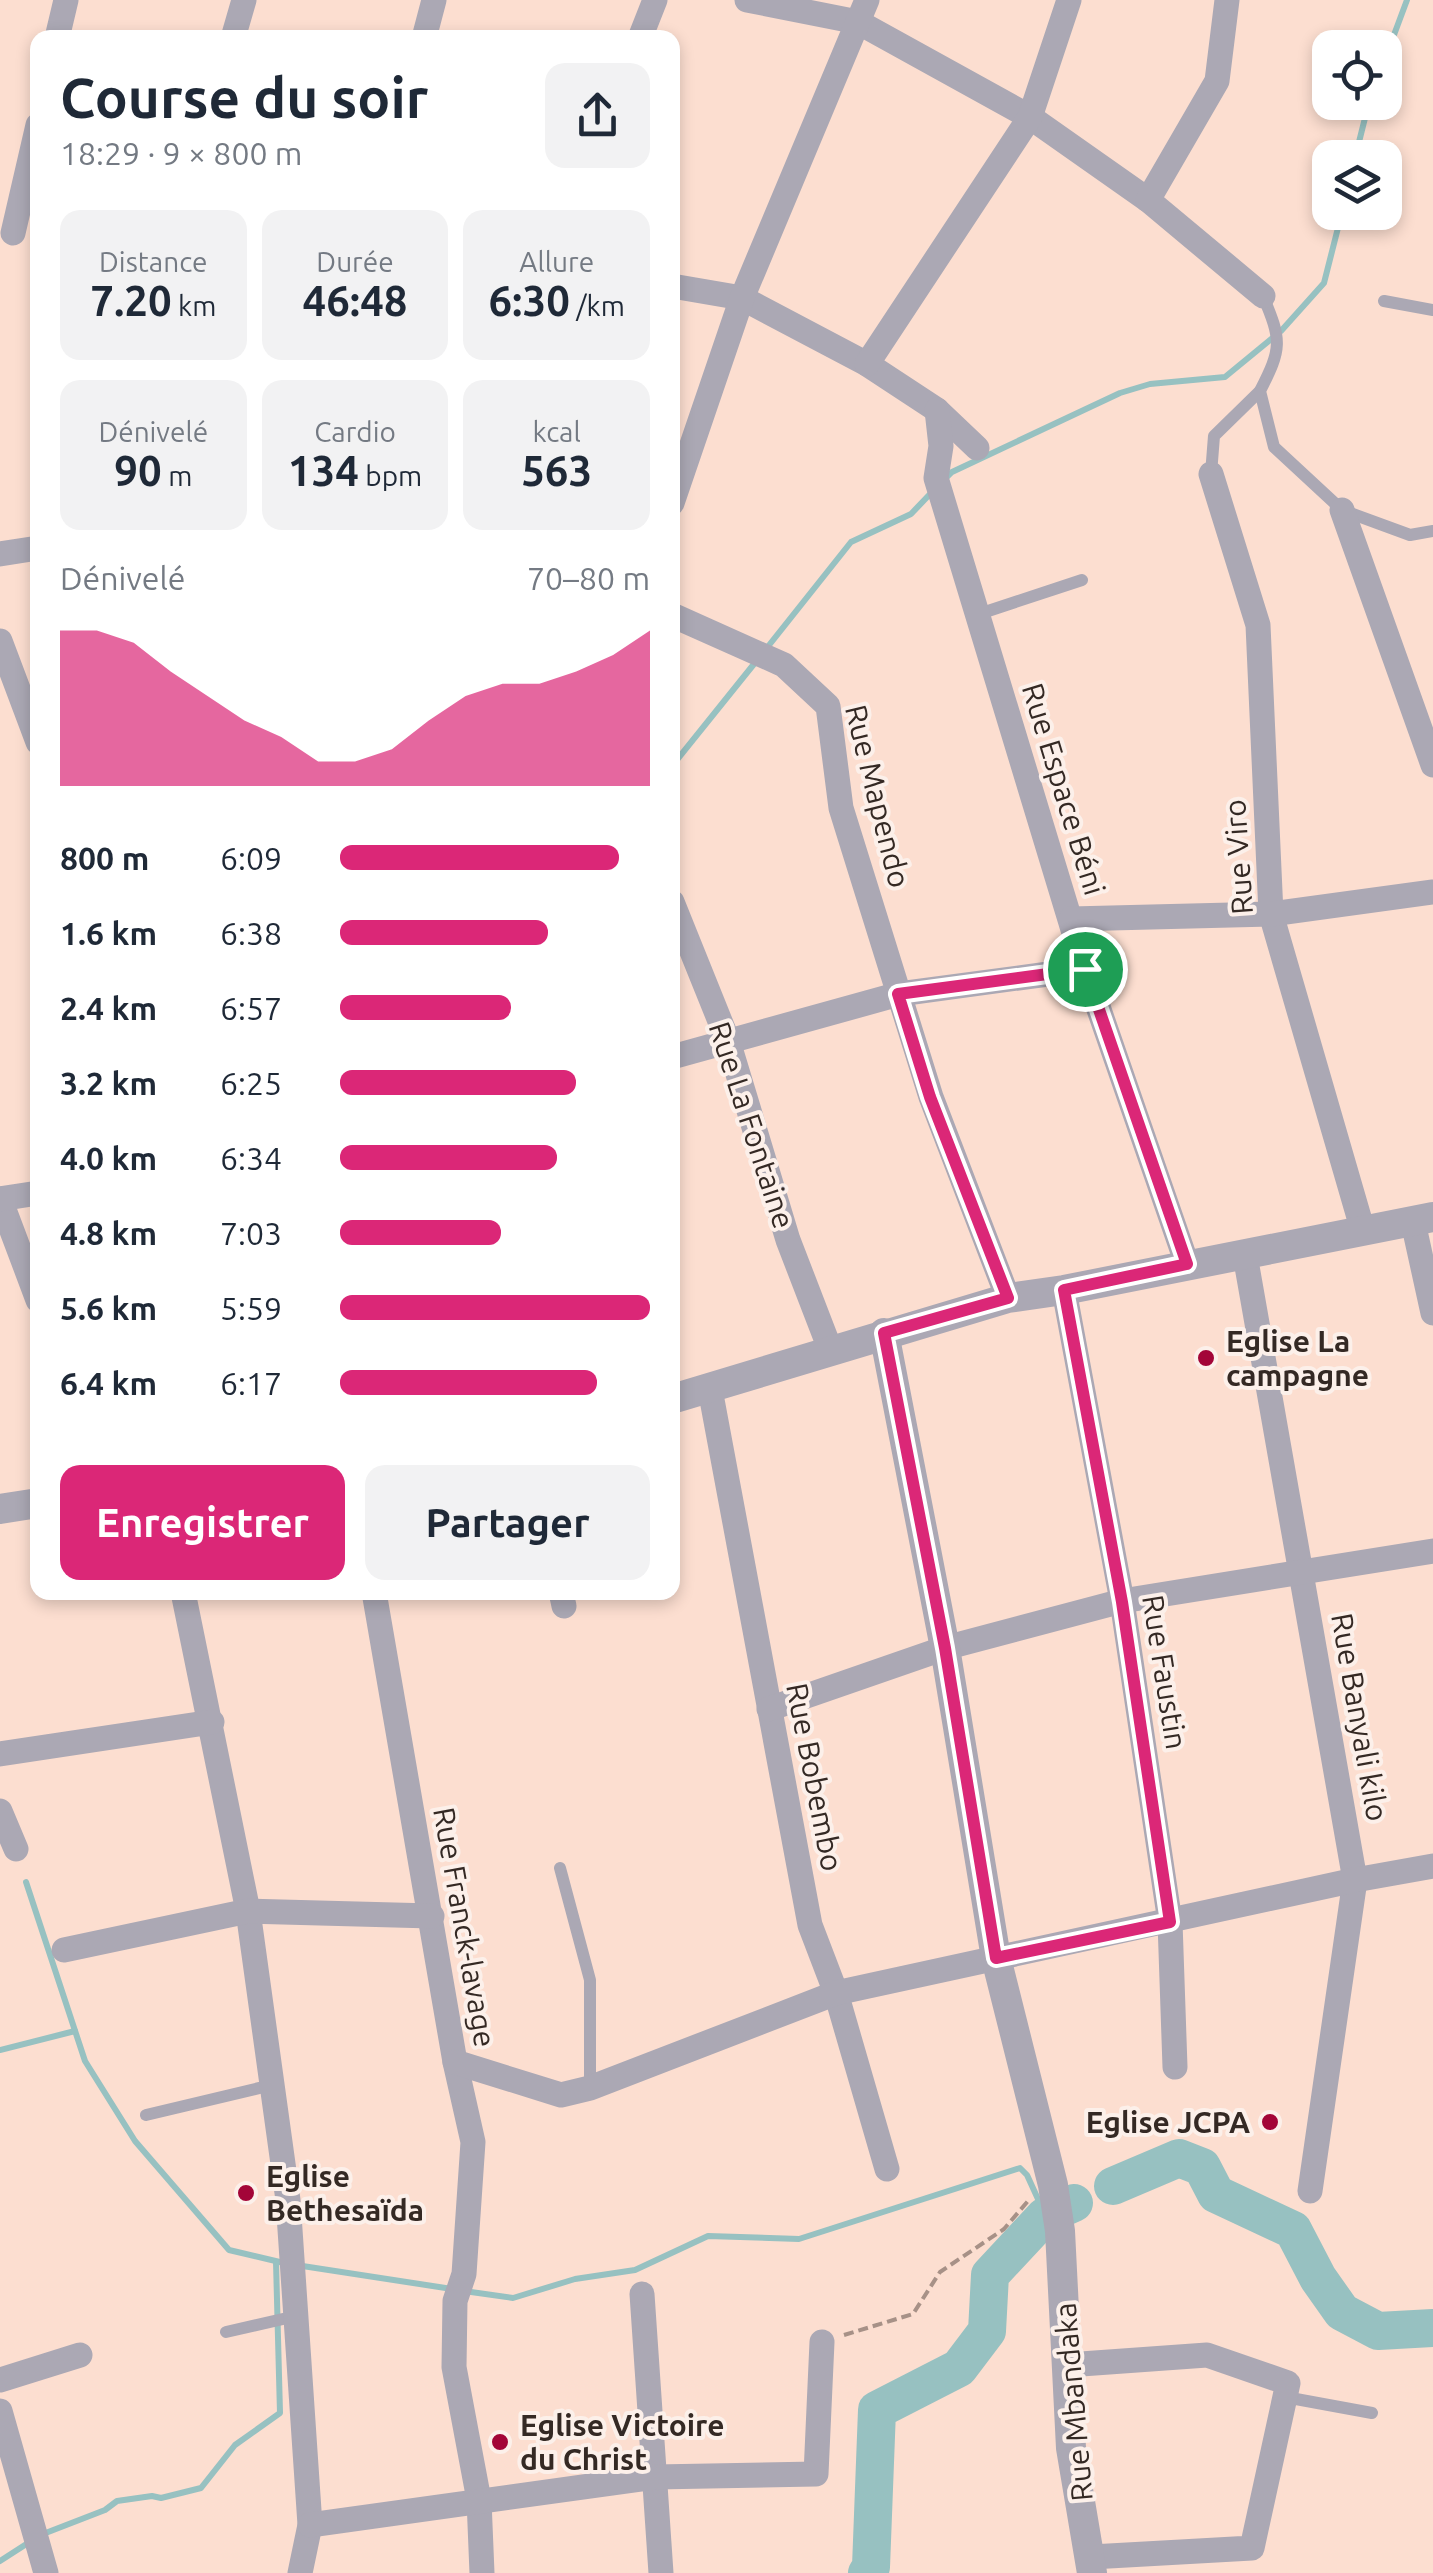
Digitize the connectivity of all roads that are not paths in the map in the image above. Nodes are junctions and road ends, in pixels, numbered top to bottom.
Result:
1 (66, 0) edge
2 (244, 0) edge
3 (434, 0) edge
4 (655, 0) edge
5 (747, 0) edge
6 (1068, 0) edge
7 (1227, 0) edge
8 (862, 11) edge
9 (59, 30) edge
10 (235, 30) edge
11 (426, 30) edge
12 (643, 30) edge
13 (1030, 116) junction
14 (30, 167) edge
15 (1148, 200) junction
16 (17, 234) edge
17 (680, 287) edge
18 (1263, 296) joint
19 (742, 298) junction
20 (1384, 301) dead end
21 (1433, 310) edge
22 (867, 364) junction
23 (1260, 391) junction
24 (937, 410) junction
25 (977, 448) dead end
26 (1211, 474) joint
27 (680, 480) edge
28 (1342, 510) junction
29 (1433, 531) edge
30 (30, 549) edge
31 (0, 554) edge
32 (1082, 580) dead end
33 (976, 616) junction
34 (680, 619) edge
35 (0, 641) edge
36 (30, 721) edge
37 (1433, 765) edge
38 (1433, 892) edge
39 (1271, 914) junction
40 (1071, 919) junction
41 (680, 922) edge
42 (1085, 969) junction
43 (898, 994) junction
44 (728, 1041) junction
45 (680, 1055) edge
46 (30, 1194) edge
47 (0, 1199) edge
48 (1423, 1220) edge
49 (1363, 1232) junction
50 (1245, 1255) junction
51 (1187, 1264) junction
52 (30, 1279) edge
53 (1064, 1290) junction
54 (1008, 1298) junction
55 (1433, 1314) edge
56 (884, 1333) junction
57 (830, 1349) junction
58 (710, 1390) junction
59 (680, 1396) edge
60 (30, 1504) edge
61 (0, 1509) edge
62 (1433, 1551) edge
63 (1303, 1572) junction
64 (185, 1600) edge
65 (375, 1600) edge
66 (1122, 1602) junction
67 (945, 1648) junction
68 (769, 1710) junction
69 (212, 1722) junction
70 (0, 1754) edge
71 (0, 1810) edge
72 (16, 1849) dead end
73 (1433, 1866) edge
74 (560, 1868) dead end
75 (1355, 1880) junction
76 (248, 1911) junction
77 (432, 1916) junction
78 (1170, 1922) junction
79 (64, 1950) dead end
80 (996, 1958) junction
81 (836, 1994) junction
82 (455, 2062) junction
83 (1175, 2067) dead end
84 (272, 2085) junction
85 (590, 2088) junction
86 (146, 2115) dead end
87 (887, 2168) dead end
88 (1310, 2192) dead end
89 (642, 2294) dead end
90 (283, 2318) junction
91 (226, 2332) dead end
92 (822, 2342) road end
93 (80, 2355) dead end
94 (1067, 2365) junction
95 (0, 2380) edge
96 (1285, 2396) junction
97 (0, 2412) edge
98 (1372, 2413) dead end
99 (655, 2477) junction
100 (479, 2500) junction
101 (310, 2525) junction
102 (1091, 2565) edge
103 (46, 2573) edge
104 (300, 2573) edge
105 (482, 2573) edge
106 (661, 2573) edge

1 - 9 street
2 - 10 street
3 - 11 street
4 - 12 street
5 - 8 street
6 - 13 street
7 - 15 street
8 - 13 street
8 - 19 street
13 - 15 street
13 - 22 street
14 - 16 street
15 - 18 street
17 - 19 street
18 - 23 lane
19 - 22 street
19 - 27 street
20 - 21 lane
22 - 24 street
23 - 26 lane
23 - 28 lane
24 - 25 street
24 - 33 street, Rue Espace Béni
26 - 39 street, Rue Viro
28 - 29 lane
28 - 37 street
30 - 31 street
32 - 33 lane
33 - 40 street, Rue Espace Béni
34 - 43 street, Rue Mapendo
35 - 36 street
38 - 39 street
39 - 40 street
39 - 49 street, Rue Viro
40 - 42 street, Rue Espace Béni
41 - 44 street, Rue La Fontaine
42 - 43 street
42 - 51 street, Rue Espace Béni
43 - 44 street
43 - 54 street, Rue Mapendo
44 - 45 street
44 - 57 street, Rue La Fontaine
46 - 47 street
47 - 52 street
48 - 49 street
48 - 55 street
49 - 50 street
50 - 51 street
50 - 63 street, Rue Banyali kilo
51 - 53 street
53 - 54 street
53 - 66 street, Rue Faustin
54 - 56 street
56 - 57 street
56 - 67 street
57 - 58 street
58 - 59 street
58 - 68 street, Rue Bobembo
60 - 61 street
62 - 63 street
63 - 66 street
63 - 75 street, Rue Banyali kilo
64 - 69 street
65 - 77 street, Rue Franck-lavage
66 - 67 street
66 - 78 street, Rue Faustin
67 - 68 street
67 - 80 street
68 - 81 street, Rue Bobembo
69 - 70 street
69 - 76 street
71 - 72 street
73 - 75 street
74 - 85 lane
75 - 78 street
75 - 88 street, Rue Banyali kilo
76 - 77 street
76 - 79 street
76 - 84 street
77 - 82 street, Rue Franck-lavage
78 - 80 street
78 - 83 street, Rue Faustin
80 - 81 street
80 - 94 street, Rue Mbandaka
81 - 85 street
81 - 87 street, Rue Bobembo
82 - 85 street
82 - 100 street, Rue Franck-lavage
84 - 86 lane
84 - 90 street
89 - 99 street
90 - 91 lane
90 - 101 street
92 - 99 street
93 - 95 street
94 - 96 street
94 - 102 street, Rue Mbandaka
96 - 98 lane
96 - 102 street
97 - 103 street
99 - 100 street
99 - 106 street
100 - 101 street
100 - 105 street
101 - 104 street

